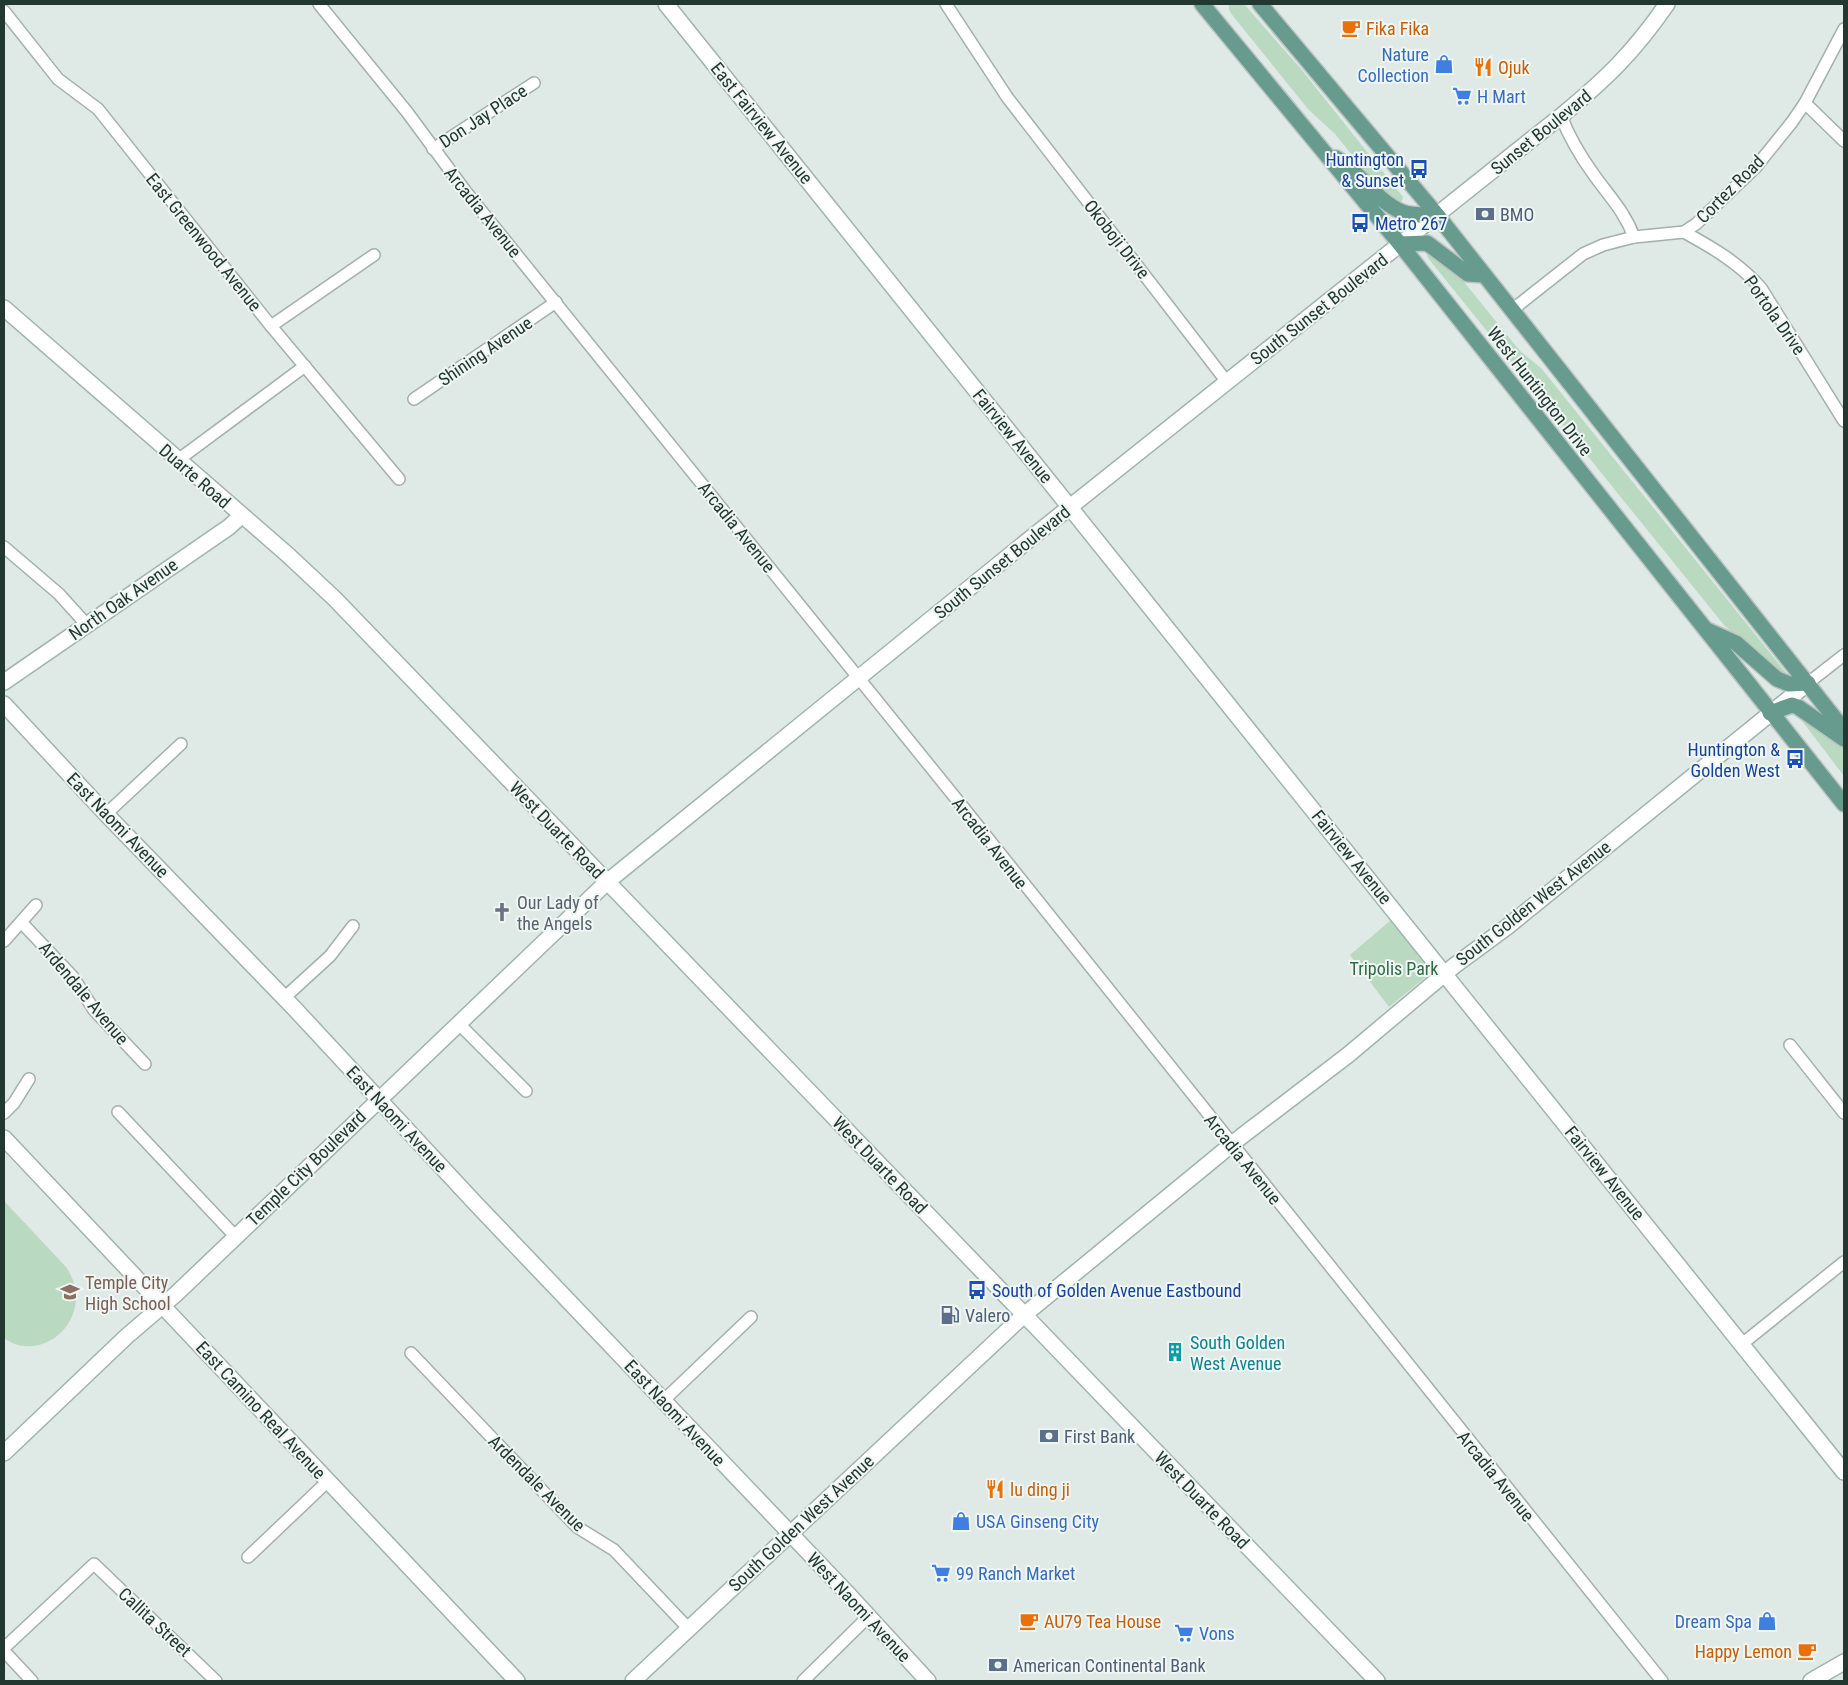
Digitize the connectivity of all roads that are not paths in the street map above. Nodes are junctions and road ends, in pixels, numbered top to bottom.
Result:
1 (319, 4) edge
2 (666, 4) edge
3 (946, 4) edge
4 (1202, 4) edge
5 (1260, 4) edge
6 (1667, 4) edge
7 (4, 11) edge
8 (1844, 29) edge
9 (534, 83) dead end
10 (1805, 103) junction
11 (1561, 116) junction
12 (1844, 140) edge
13 (433, 149) junction
14 (1322, 149) junction
15 (1437, 215) junction
16 (1684, 232) junction
17 (1634, 238) junction
18 (858, 243) joint
19 (1400, 244) junction
20 (374, 256) dead end
21 (1484, 275) junction
22 (556, 302) junction
23 (4, 308) edge
24 (1512, 310) junction
25 (271, 326) junction
26 (305, 366) junction
27 (1227, 382) junction
28 (414, 399) dead end
29 (1844, 421) edge
30 (178, 460) junction
31 (399, 479) dead end
32 (1070, 507) junction
33 (241, 516) junction
34 (4, 547) edge
35 (86, 625) junction
36 (1704, 628) junction
37 (382, 648) joint
38 (1844, 655) edge
39 (858, 679) junction
40 (4, 682) edge
41 (1808, 683) junction
42 (4, 704) edge
43 (1770, 714) junction
44 (1844, 730) edge
45 (1844, 739) edge
46 (181, 744) dead end
47 (1844, 804) edge
48 (106, 814) junction
49 (607, 882) junction
50 (36, 905) dead end
51 (22, 923) junction
52 (353, 926) dead end
53 (4, 941) edge
54 (1444, 974) junction
55 (284, 998) junction
56 (458, 1024) junction
57 (1790, 1045) dead end
58 (145, 1064) dead end
59 (29, 1079) dead end
60 (526, 1090) dead end
61 (379, 1098) junction
62 (118, 1112) dead end
63 (4, 1113) edge
64 (1844, 1113) edge
65 (4, 1138) edge
66 (1232, 1144) junction
67 (235, 1236) junction
68 (1844, 1262) edge
69 (162, 1305) junction
70 (1024, 1315) junction
71 (751, 1317) dead end
72 (1742, 1344) junction
73 (411, 1353) dead end
74 (664, 1400) junction
75 (4, 1453) edge
76 (1844, 1472) edge
77 (328, 1481) junction
78 (790, 1534) junction
79 (248, 1558) dead end
80 (869, 1616) junction
81 (689, 1628) junction
82 (4, 1650) edge
83 (1844, 1662) edge
84 (32, 1681) edge
85 (216, 1681) edge
86 (518, 1681) edge
87 (633, 1681) edge
88 (803, 1681) edge
89 (928, 1681) edge
90 (1377, 1681) edge
91 (1662, 1681) edge
92 (1811, 1681) edge

1 - 13 street, Arcadia Avenue
2 - 18 street, East Fairview Avenue
3 - 27 street, Okoboji Drive
4 - 14 main road, West Huntington Drive
5 - 15 main road, West Huntington Drive
6 - 11 street, Sunset Boulevard
7 - 25 street, East Greenwood Avenue
8 - 10 street, Cortez Road
9 - 13 street, Don Jay Place
10 - 12 street
10 - 16 street, Cortez Road
11 - 15 street, Sunset Boulevard
11 - 17 street
13 - 22 street, Arcadia Avenue
14 - 15 main road
14 - 19 main road, West Huntington Drive
15 - 19 street, Sunset Boulevard
15 - 21 main road, West Huntington Drive
16 - 17 street, Cortez Road
16 - 29 street, Portola Drive
17 - 24 street, Cortez Road
18 - 32 street, Fairview Avenue
19 - 21 main road
19 - 27 street, South Sunset Boulevard
19 - 36 main road, West Huntington Drive
20 - 25 street
21 - 24 main road, West Huntington Drive
22 - 28 street, Shining Avenue
22 - 39 street, Arcadia Avenue
23 - 30 street, Duarte Road
24 - 41 main road, West Huntington Drive
25 - 26 street, East Greenwood Avenue
26 - 30 street
26 - 31 street, East Greenwood Avenue
27 - 32 street, South Sunset Boulevard
30 - 33 street, Duarte Road
32 - 39 street, South Sunset Boulevard
32 - 54 street, Fairview Avenue
33 - 35 street, North Oak Avenue
33 - 37 street, Duarte Road
34 - 35 street
35 - 40 street, North Oak Avenue
36 - 41 main road
36 - 43 main road, West Huntington Drive
37 - 49 street, West Duarte Road
38 - 41 street
39 - 49 street, South Sunset Boulevard
39 - 66 street, Arcadia Avenue
41 - 43 street, South Golden West Avenue
41 - 44 main road, West Huntington Drive
42 - 48 street, East Naomi Avenue
43 - 45 main road
43 - 47 main road, West Huntington Drive
43 - 54 street, South Golden West Avenue
46 - 48 street
48 - 55 street, East Naomi Avenue
49 - 56 street, Temple City Boulevard
49 - 70 street, West Duarte Road
50 - 51 street
51 - 53 street
51 - 58 street, Ardendale Avenue
52 - 55 street
54 - 66 street, South Golden West Avenue
54 - 72 street, Fairview Avenue
55 - 61 street, East Naomi Avenue
56 - 60 street
56 - 61 street, Temple City Boulevard
57 - 64 street
59 - 63 street
61 - 67 street, Temple City Boulevard
61 - 74 street, East Naomi Avenue
62 - 67 street
65 - 69 street, East Camino Real Avenue
66 - 70 street, South Golden West Avenue
66 - 91 street, Arcadia Avenue
67 - 69 street, Temple City Boulevard
68 - 72 street
69 - 75 street, Temple City Boulevard
69 - 77 street, East Camino Real Avenue
70 - 78 street, South Golden West Avenue
70 - 90 street, West Duarte Road
71 - 74 street
72 - 76 street, Fairview Avenue
73 - 81 street, Ardendale Avenue
74 - 78 street, East Naomi Avenue
77 - 79 street
77 - 86 street, East Camino Real Avenue
78 - 80 street, West Naomi Avenue
78 - 81 street, South Golden West Avenue
80 - 88 street
80 - 89 street, West Naomi Avenue
81 - 87 street, South Golden West Avenue
82 - 84 street
82 - 85 street, Callita Street
83 - 92 street

